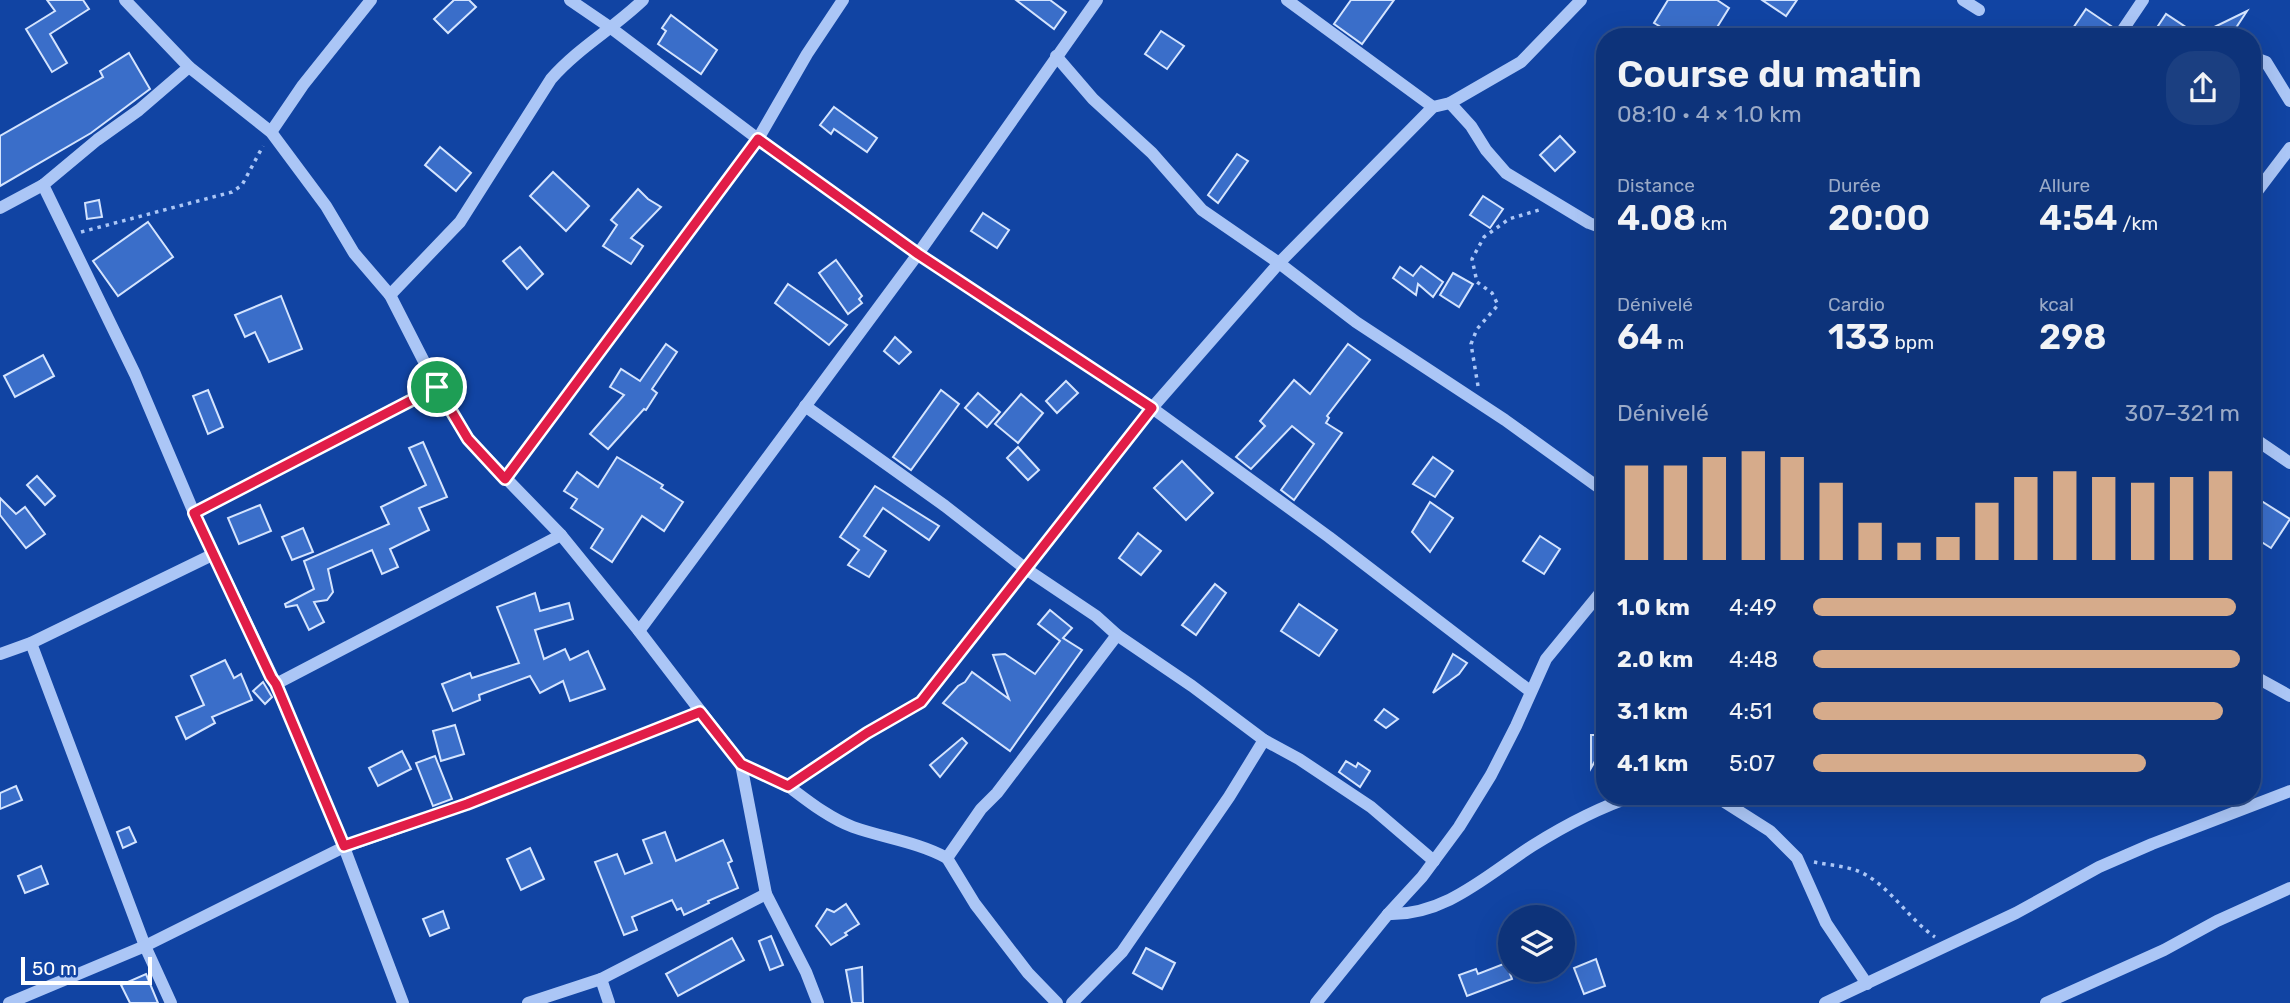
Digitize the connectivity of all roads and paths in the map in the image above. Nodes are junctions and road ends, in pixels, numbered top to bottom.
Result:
1 (125, 0) edge
2 (371, 0) edge
3 (570, 0) edge
4 (643, 0) edge
5 (843, 0) edge
6 (1097, 0) edge
7 (1287, 0) edge
8 (1581, 0) edge
9 (1963, 0) edge
10 (2143, 0) edge
11 (1979, 10) dead end
12 (611, 28) junction
13 (2124, 28) edge
14 (1056, 56) junction
15 (2261, 60) edge
16 (189, 67) junction
17 (2290, 101) edge
18 (1450, 103) junction
19 (1433, 107) junction
20 (271, 132) junction
21 (758, 139) junction
22 (2290, 148) edge
23 (43, 185) junction
24 (2261, 186) edge
25 (0, 208) edge
26 (1566, 208) junction
27 (1596, 224) edge
28 (69, 236) junction
29 (918, 254) junction
30 (1279, 263) junction
31 (390, 295) junction
32 (437, 387) junction
33 (805, 406) junction
34 (1152, 408) junction
35 (1489, 409) junction
36 (2261, 443) edge
37 (2290, 463) edge
38 (505, 479) junction
39 (1596, 486) edge
40 (194, 513) junction
41 (561, 536) junction
42 (214, 554) junction
43 (1026, 569) junction
44 (1596, 598) edge
45 (639, 631) junction
46 (1117, 635) junction
47 (31, 643) junction
48 (0, 654) edge
49 (2261, 680) edge
50 (276, 684) junction
51 (1531, 691) junction
52 (2290, 696) edge
53 (700, 712) junction
54 (1264, 740) junction
55 (741, 764) junction
56 (788, 786) junction
57 (2290, 790) edge
58 (2261, 801) edge
59 (1611, 805) edge
60 (1729, 805) edge
61 (2252, 805) edge
62 (344, 846) junction
63 (947, 858) junction
64 (1797, 858) junction
65 (1434, 861) junction
66 (2290, 888) edge
67 (766, 894) junction
68 (1388, 914) junction
69 (1961, 940) junction
70 (145, 946) junction
71 (601, 979) junction
72 (1867, 984) junction
73 (9, 1003) edge
74 (171, 1003) edge
75 (403, 1003) edge
76 (528, 1003) edge
77 (609, 1003) edge
78 (818, 1003) edge
79 (1057, 1003) edge
80 (1072, 1003) edge
81 (1316, 1003) edge
82 (1825, 1003) edge
83 (2046, 1003) edge

1 - 16 street
2 - 20 street
3 - 12 street
4 - 12 street
5 - 21 street
6 - 14 street
7 - 19 street
8 - 18 street
9 - 11 street
10 - 13 street
12 - 21 street
12 - 31 street
14 - 29 street
14 - 30 street
15 - 17 street
16 - 20 street
16 - 23 street
18 - 19 street
18 - 26 street
19 - 30 street
20 - 28 path
20 - 31 street
21 - 29 street
21 - 38 street
22 - 24 street
23 - 25 street
23 - 28 street
26 - 27 street
26 - 35 path
28 - 40 street
29 - 33 street
29 - 34 street
30 - 34 street
30 - 35 street
31 - 32 street
32 - 38 street
32 - 40 street
33 - 43 street
33 - 45 street
34 - 43 street
34 - 51 street
35 - 39 street
36 - 37 street
38 - 41 street
40 - 42 street
41 - 45 street
41 - 50 street
42 - 47 street
42 - 50 street
43 - 46 street
43 - 56 street
44 - 51 street
45 - 53 street
46 - 54 street
46 - 63 street
47 - 48 street
47 - 70 street
49 - 52 street
50 - 62 street
51 - 65 street
53 - 55 street
53 - 62 street
54 - 65 street
54 - 80 street
55 - 56 street
55 - 67 street
56 - 63 street
57 - 58 street
59 - 68 street
60 - 64 street
61 - 69 street
62 - 70 street
62 - 75 street
63 - 79 street
64 - 69 path
64 - 72 street
65 - 68 street
66 - 83 street
67 - 71 street
67 - 78 street
68 - 81 street
69 - 72 street
70 - 73 street
70 - 74 street
71 - 76 street
71 - 77 street
72 - 82 street

